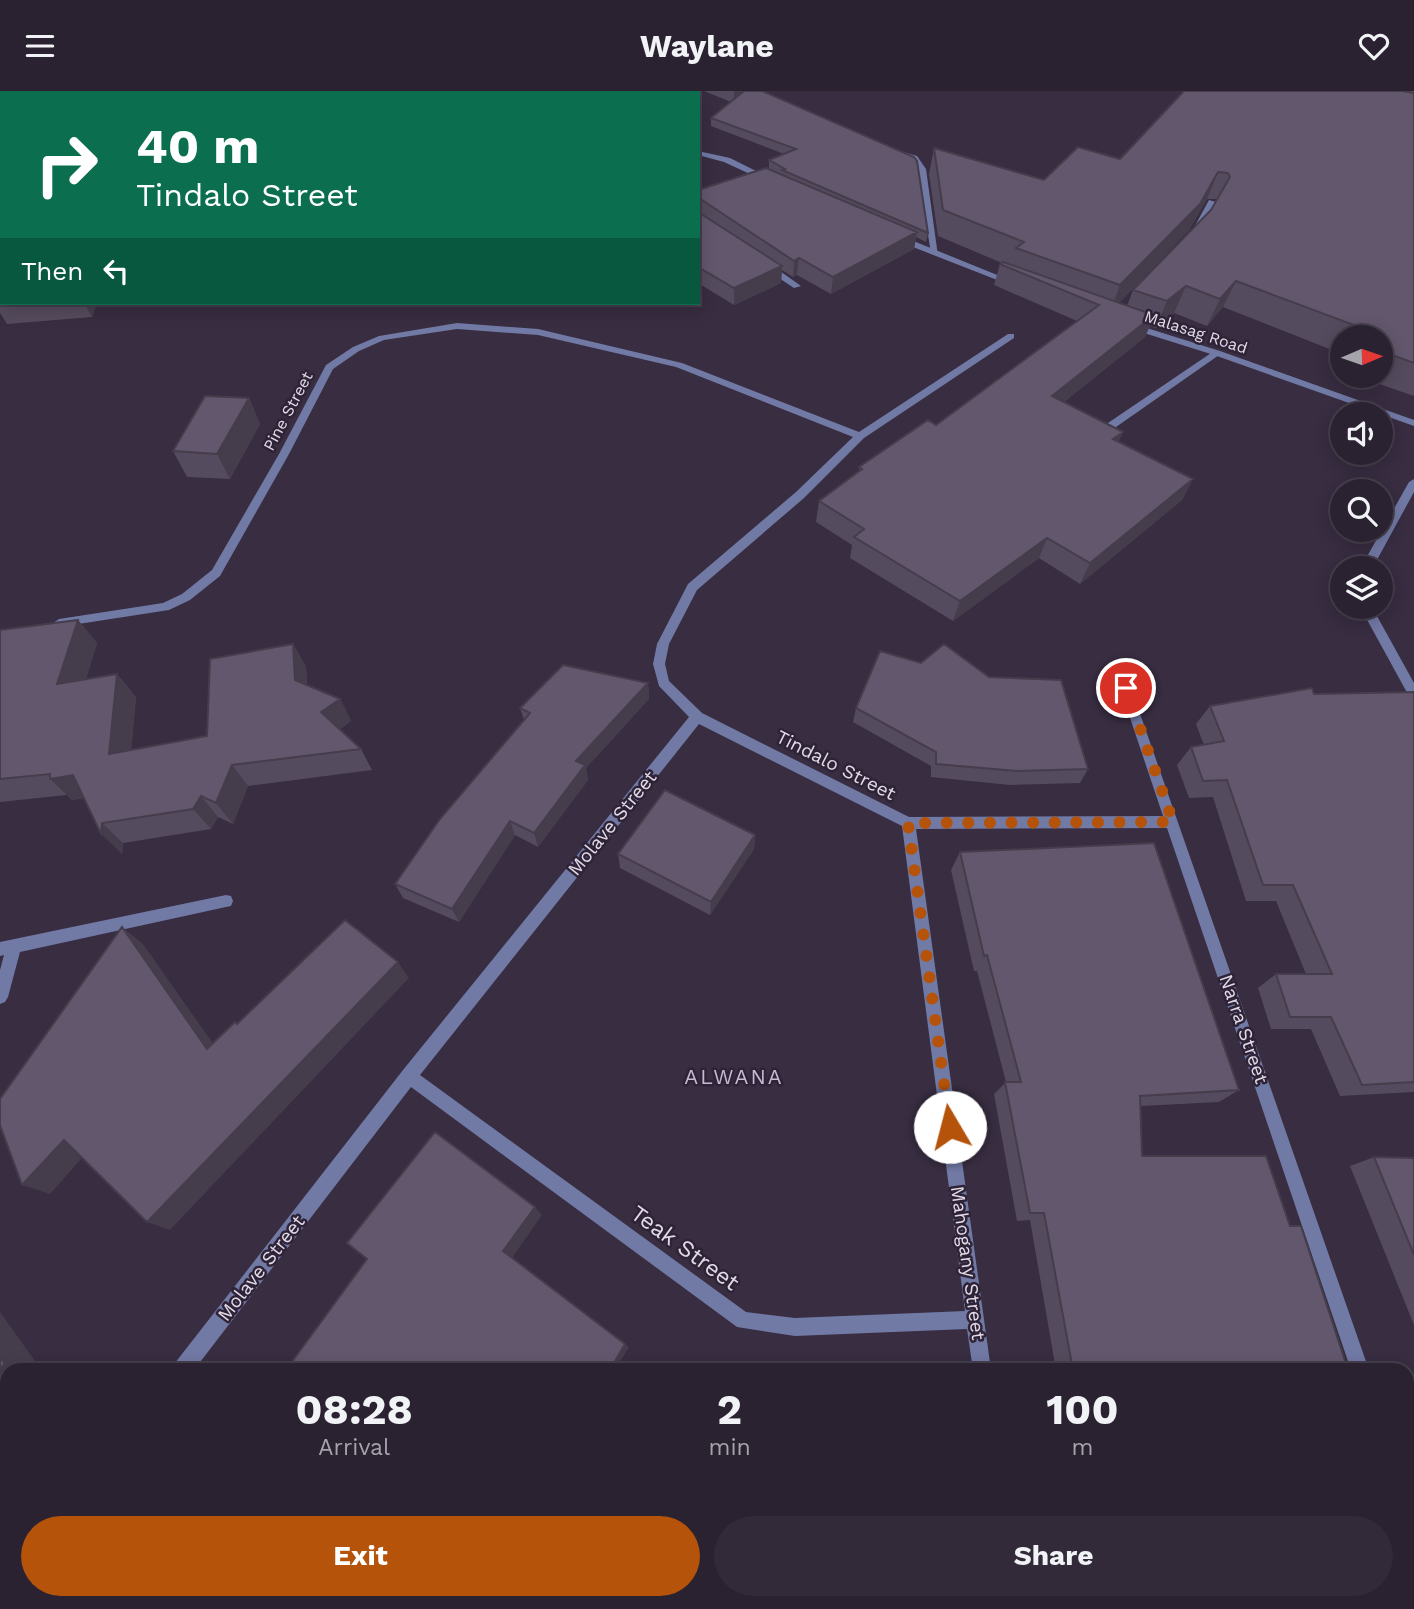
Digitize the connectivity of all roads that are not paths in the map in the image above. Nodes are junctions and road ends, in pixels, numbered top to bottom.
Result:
1 (897, 150) edge
2 (700, 153) edge
3 (774, 182) edge
4 (1212, 202) edge
5 (885, 232) edge
6 (1187, 242) edge
7 (934, 254) junction
8 (763, 263) edge
9 (797, 286) dead end
10 (1023, 287) edge
11 (1125, 324) edge
12 (1012, 336) dead end
13 (1217, 353) junction
14 (1414, 423) edge
15 (1112, 425) edge
16 (860, 436) junction
17 (1414, 482) edge
18 (1373, 556) edge
19 (1373, 619) edge
20 (41, 625) edge
21 (1126, 688) dead end
22 (1414, 695) edge
23 (697, 717) junction
24 (1173, 822) junction
25 (908, 823) junction
26 (226, 901) dead end
27 (7, 947) edge
28 (0, 996) edge
29 (409, 1076) junction
30 (976, 1320) junction
31 (187, 1363) edge
32 (981, 1363) edge
33 (1358, 1363) edge

1 - 7 street
2 - 3 street
4 - 6 street
5 - 7 street
7 - 10 street
8 - 9 street
11 - 13 street, Malasag Road
12 - 16 street
13 - 14 street, Malasag Road
13 - 15 street
16 - 20 street, Pine Street
16 - 23 street
17 - 18 street
19 - 22 street
21 - 24 street, Narra Street
23 - 25 street, Tindalo Street
23 - 29 street, Molave Street
24 - 25 street, Tindalo Street
24 - 33 street, Narra Street
25 - 30 street, Mahogany Street
26 - 27 street
27 - 28 street
29 - 30 street, Teak Street
29 - 31 street, Molave Street
30 - 32 street, Mahogany Street

